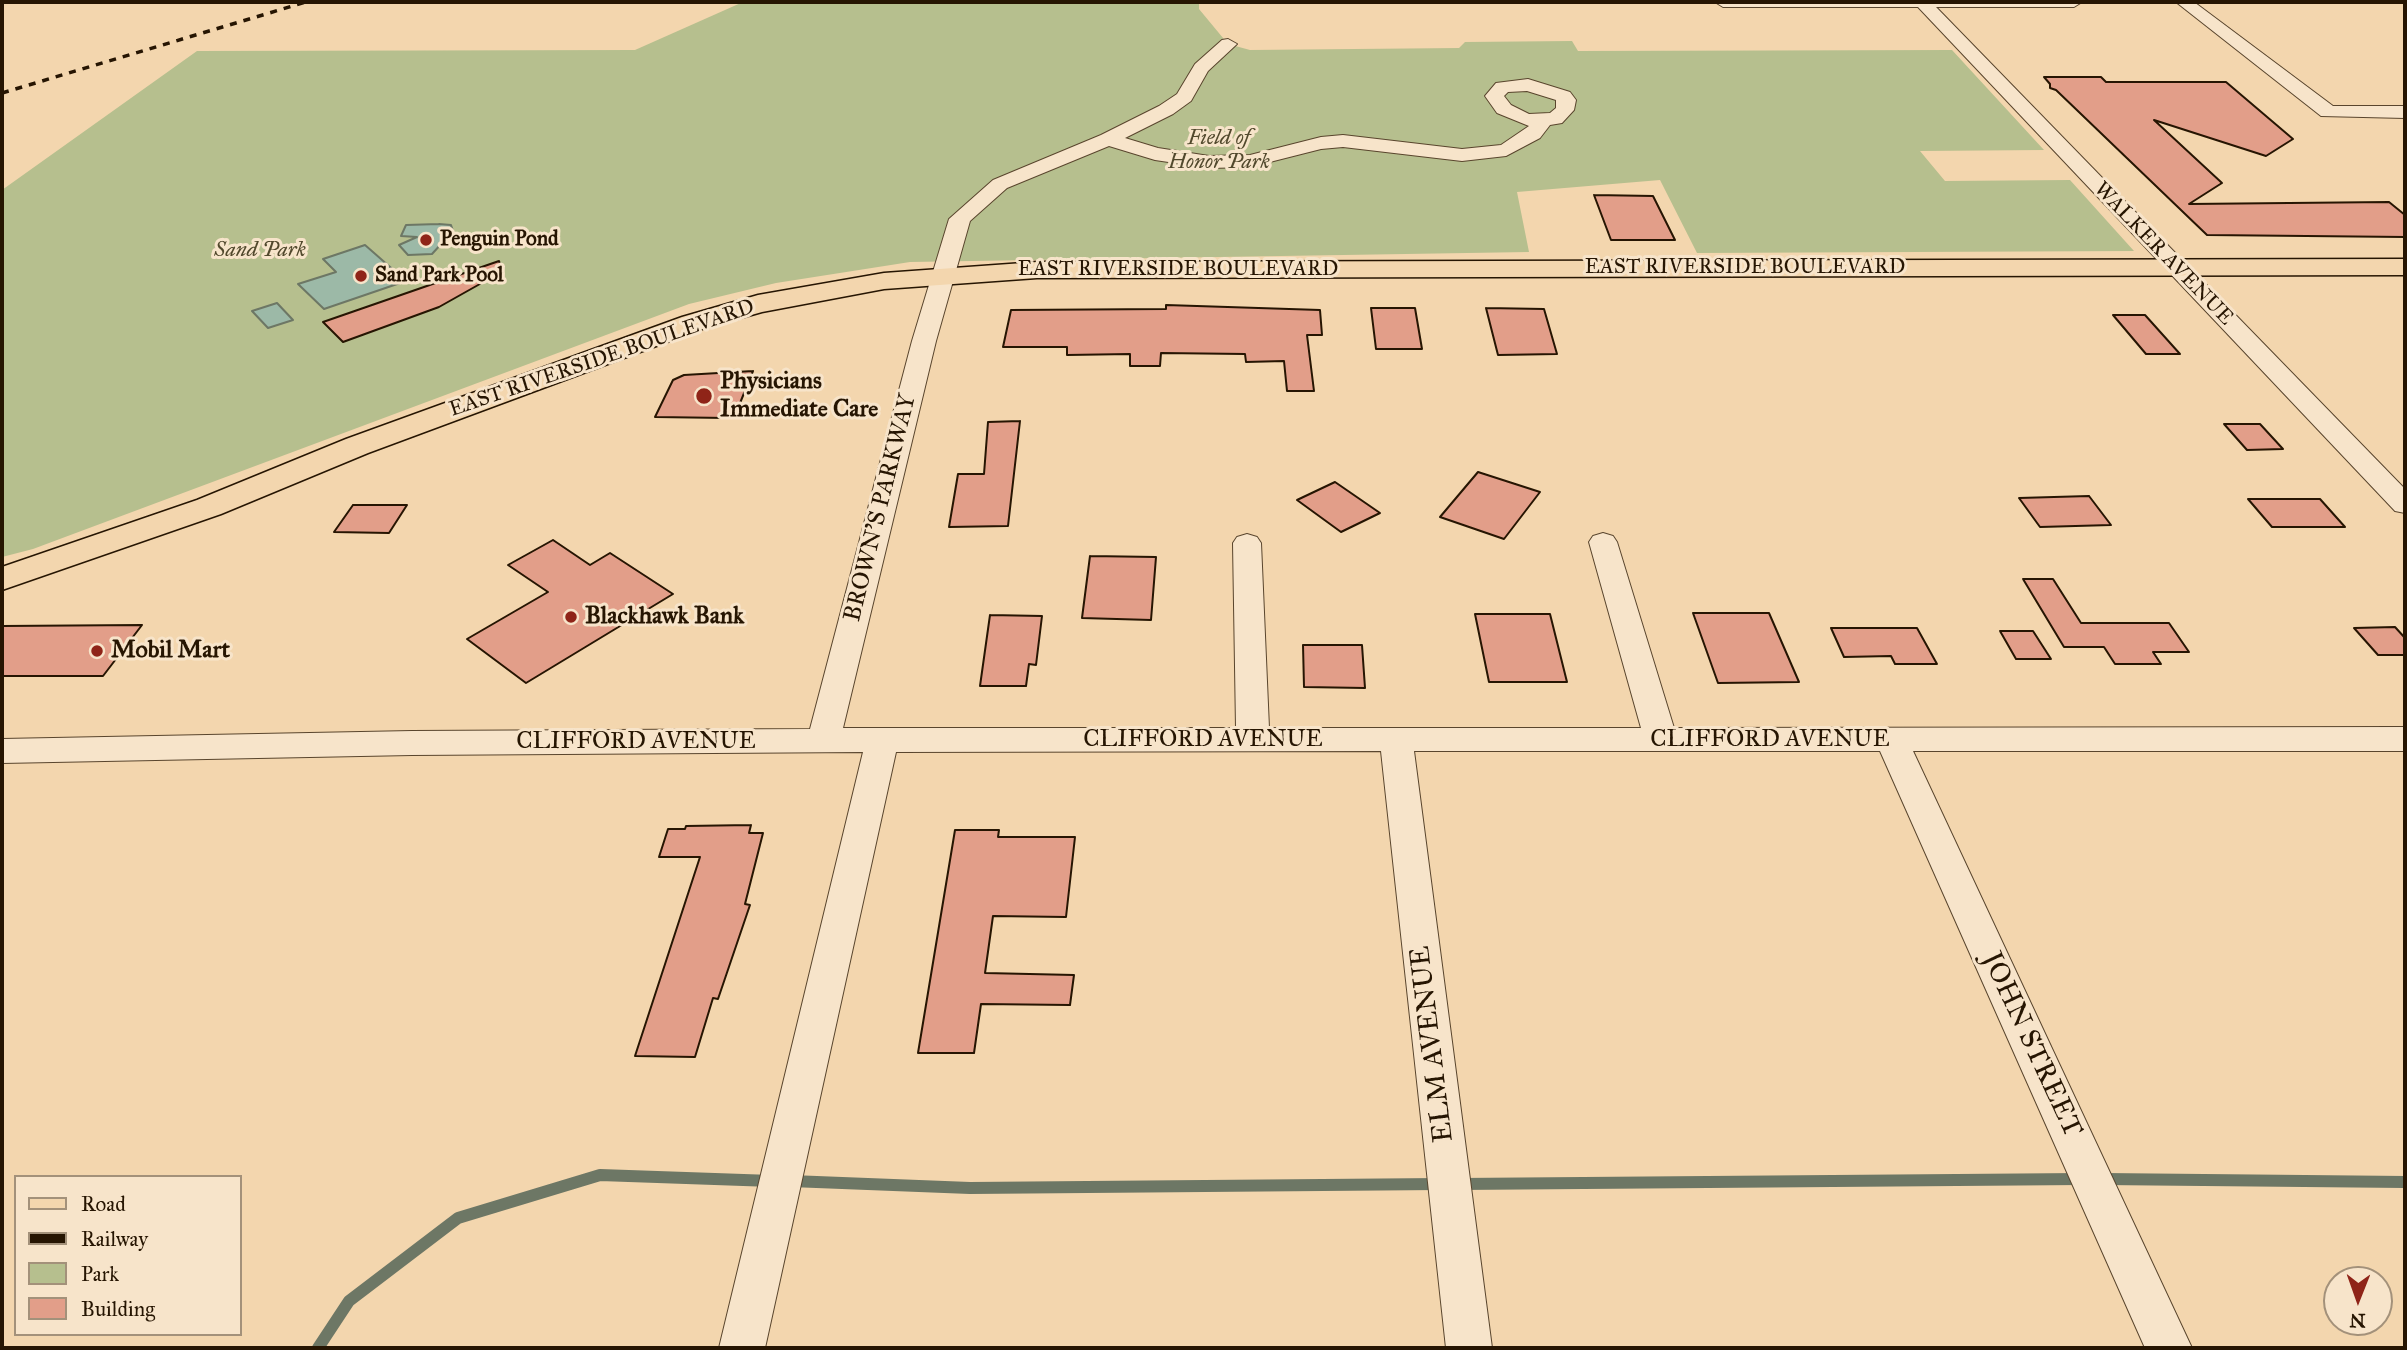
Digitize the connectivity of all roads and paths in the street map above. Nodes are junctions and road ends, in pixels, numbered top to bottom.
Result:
1 (1723, 2) edge
2 (2074, 2) edge
3 (2184, 2) edge
4 (1923, 3) edge
5 (1228, 44) dead end
6 (2405, 112) edge
7 (1542, 121) dead end
8 (1108, 139) junction
9 (2174, 266) junction
10 (2405, 267) edge
11 (942, 275) junction
12 (2405, 505) edge
13 (1603, 542) dead end
14 (1247, 543) dead end
15 (2, 579) edge
16 (1661, 739) junction
17 (882, 740) junction
18 (1253, 740) junction
19 (1396, 740) junction
20 (823, 741) junction
21 (1892, 741) junction
22 (2400, 745) edge
23 (2, 751) edge
24 (742, 1348) edge
25 (1469, 1348) edge
26 (2169, 1348) edge

1 - 4 street
2 - 4 street
3 - 6 street
4 - 9 street, WALKER AVENUE
5 - 8 street, BROWN'S PARKWAY
7 - 8 street
8 - 11 street, BROWN'S PARKWAY
9 - 10 main road, EAST RIVERSIDE BOULEVARD
9 - 11 main road, EAST RIVERSIDE BOULEVARD
9 - 12 street, WALKER AVENUE
11 - 15 main road, EAST RIVERSIDE BOULEVARD
11 - 20 street, BROWN'S PARKWAY
13 - 16 street
14 - 18 street
16 - 19 street, CLIFFORD AVENUE
16 - 21 street, CLIFFORD AVENUE
17 - 18 street, CLIFFORD AVENUE
17 - 20 street, CLIFFORD AVENUE
17 - 24 street
18 - 19 street, CLIFFORD AVENUE
19 - 25 street, ELM AVENUE
20 - 23 street, CLIFFORD AVENUE
21 - 22 street, CLIFFORD AVENUE
21 - 26 street, JOHN STREET

